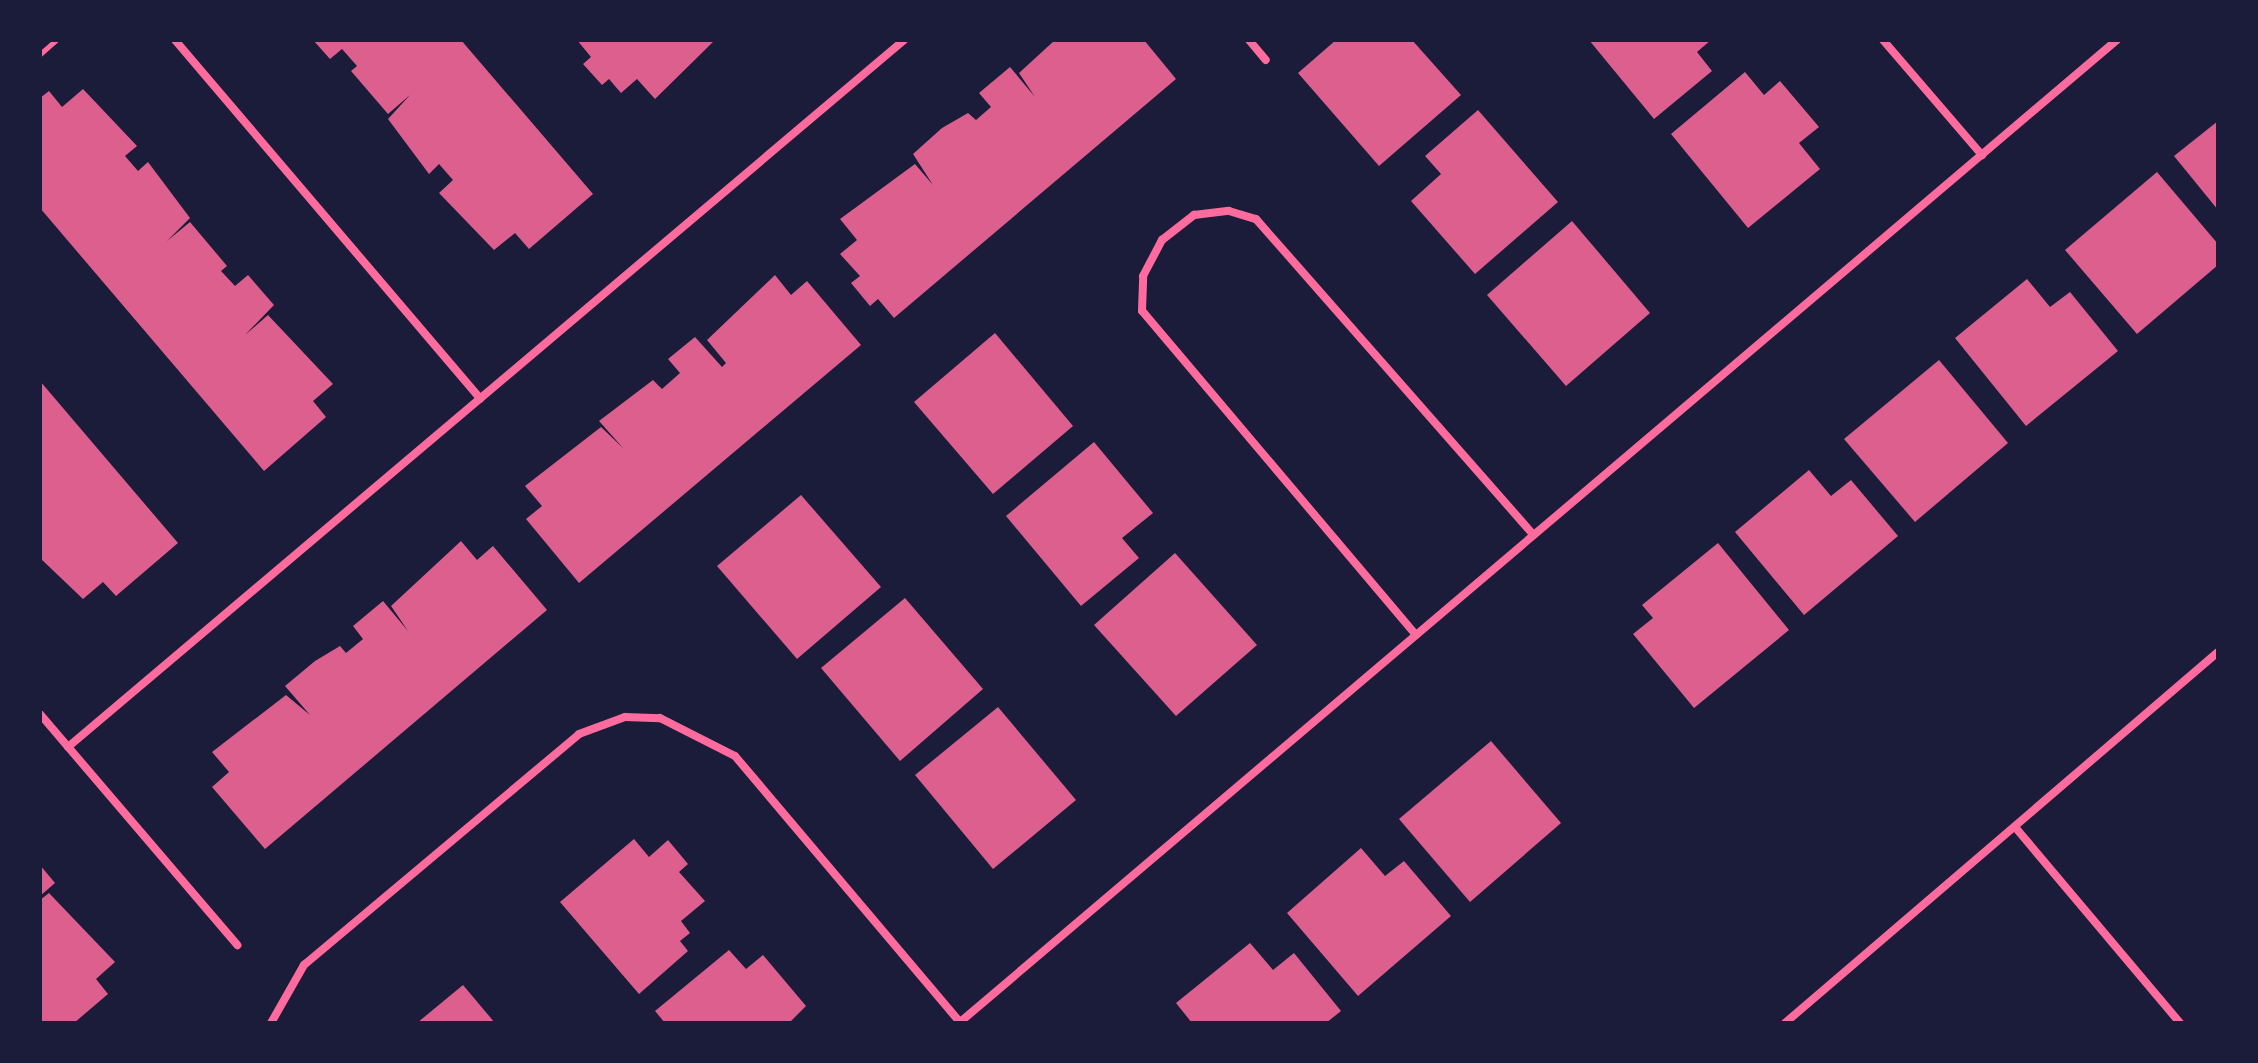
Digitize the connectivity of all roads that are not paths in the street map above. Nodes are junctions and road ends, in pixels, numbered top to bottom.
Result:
1 (175, 40) edge
2 (904, 40) edge
3 (1249, 40) edge
4 (1883, 40) edge
5 (2117, 40) edge
6 (1266, 60) dead end
7 (1982, 155) junction
8 (480, 399) junction
9 (1533, 534) junction
10 (1416, 635) junction
11 (2218, 652) edge
12 (40, 714) edge
13 (68, 747) junction
14 (2015, 827) junction
15 (237, 945) dead end
16 (959, 1022) edge
17 (271, 1023) edge
18 (1785, 1023) edge
19 (2180, 1023) edge

1 - 8 street
2 - 8 street
3 - 6 street
4 - 7 street
5 - 7 street
7 - 9 street
8 - 13 street
9 - 10 street
9 - 10 street
10 - 16 street
11 - 14 street
12 - 13 street
13 - 15 street
14 - 18 street
14 - 19 street
16 - 17 street

